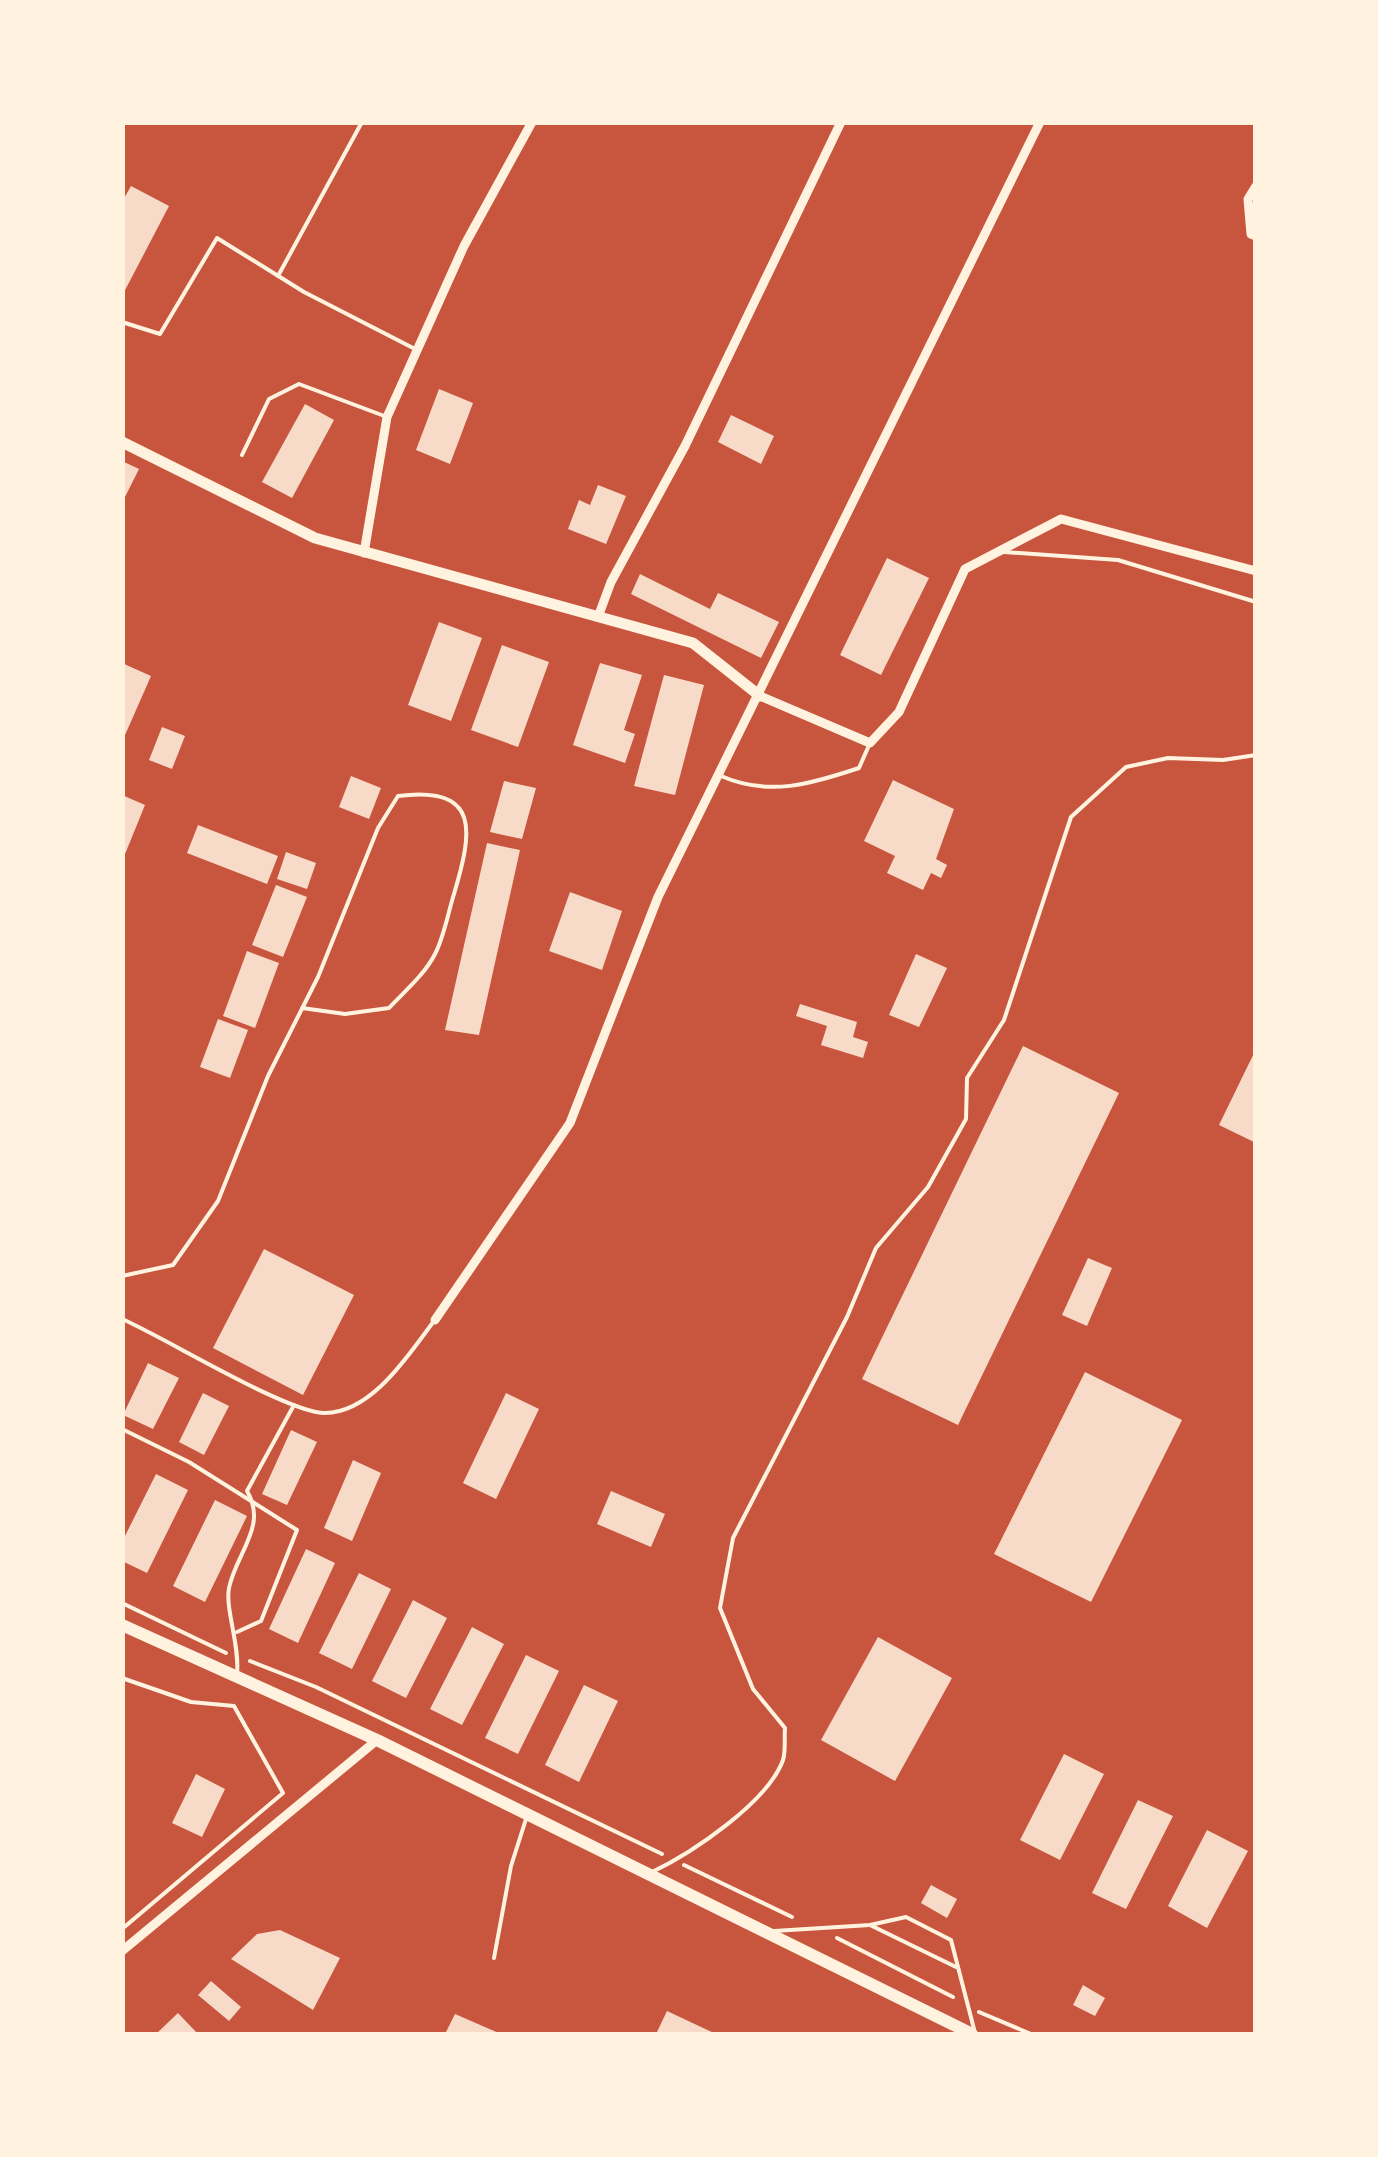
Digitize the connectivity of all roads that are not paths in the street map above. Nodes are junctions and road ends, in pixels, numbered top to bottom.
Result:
1 (362, 122) edge
2 (532, 122) edge
3 (841, 122) edge
4 (1040, 122) edge
5 (1256, 186) edge
6 (1256, 236) edge
7 (278, 276) junction
8 (122, 322) edge
9 (417, 350) junction
10 (387, 418) junction
11 (122, 442) edge
12 (242, 455) dead end
13 (999, 552) junction
14 (364, 553) junction
15 (1256, 571) edge
16 (1256, 602) edge
17 (598, 617) junction
18 (760, 696) junction
19 (870, 743) junction
20 (1256, 755) edge
21 (720, 775) junction
22 (302, 1008) junction
23 (122, 1276) edge
24 (122, 1319) edge
25 (434, 1320) joint
26 (294, 1405) junction
27 (122, 1429) edge
28 (253, 1502) junction
29 (122, 1625) edge
30 (237, 1632) junction
31 (236, 1679) junction
32 (377, 1740) junction
33 (527, 1814) junction
34 (648, 1874) junction
35 (870, 1926) junction
36 (764, 1932) junction
37 (122, 1951) edge
38 (494, 1958) dead end
39 (958, 1968) junction
40 (974, 2034) edge

1 - 7 lane
2 - 9 street
3 - 17 street
4 - 18 street
5 - 6 street
7 - 8 lane
7 - 9 lane
9 - 10 street
10 - 12 lane
10 - 14 street
11 - 14 street
13 - 15 street
13 - 16 lane
13 - 19 street
14 - 17 street
17 - 18 street
18 - 19 street
18 - 21 street
19 - 21 lane
20 - 34 lane
21 - 25 street
22 - 22 lane
22 - 23 lane
24 - 26 lane
25 - 26 lane
26 - 28 lane
27 - 28 lane
28 - 30 lane
28 - 30 lane
29 - 31 main road
30 - 31 lane
31 - 32 main road
32 - 33 main road
32 - 37 street
33 - 34 main road
33 - 38 lane
34 - 36 main road
35 - 36 lane
35 - 39 lane
35 - 39 lane
36 - 40 main road
39 - 40 lane

